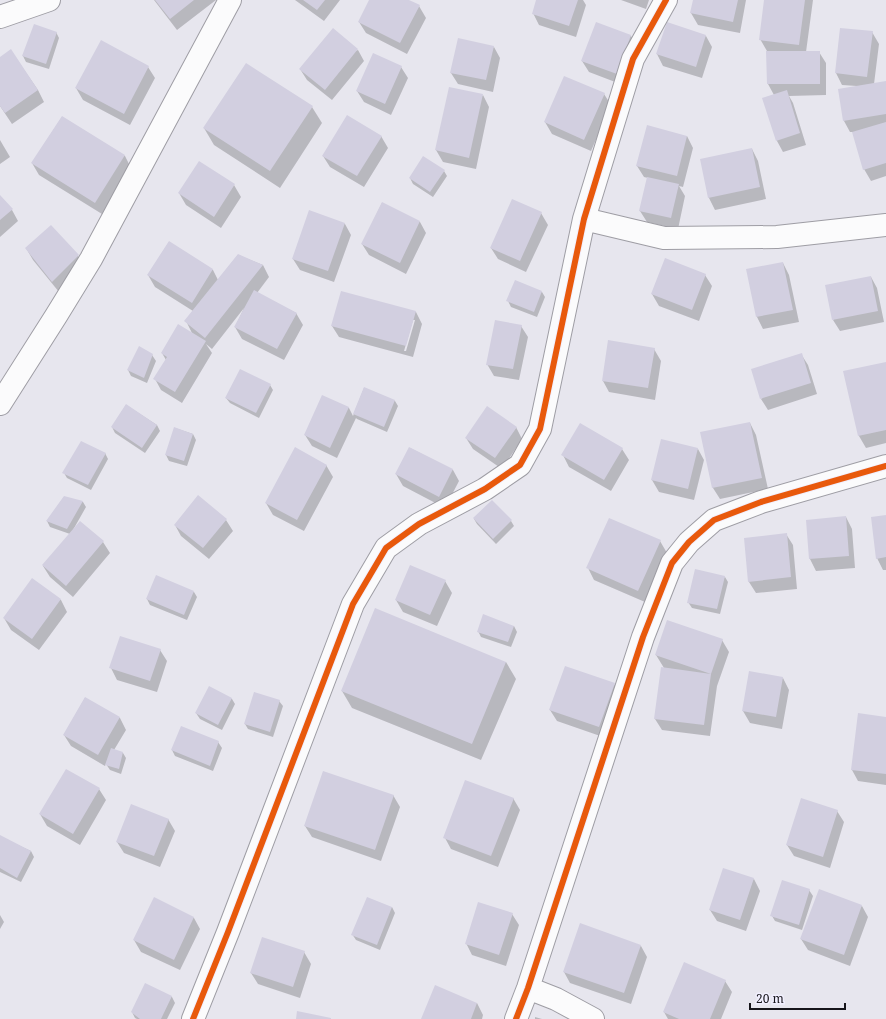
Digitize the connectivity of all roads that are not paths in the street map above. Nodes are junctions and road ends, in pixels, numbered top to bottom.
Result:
1 (49, 0) edge
2 (230, 0) edge
3 (666, 0) edge
4 (0, 17) edge
5 (584, 219) junction
6 (886, 225) edge
7 (0, 404) edge
8 (886, 466) edge
9 (528, 988) junction
10 (193, 1019) edge
11 (516, 1019) edge
12 (593, 1019) edge

1 - 4 street
2 - 7 street
3 - 5 street
5 - 6 street
5 - 10 street
8 - 9 street
9 - 11 street
9 - 12 street

